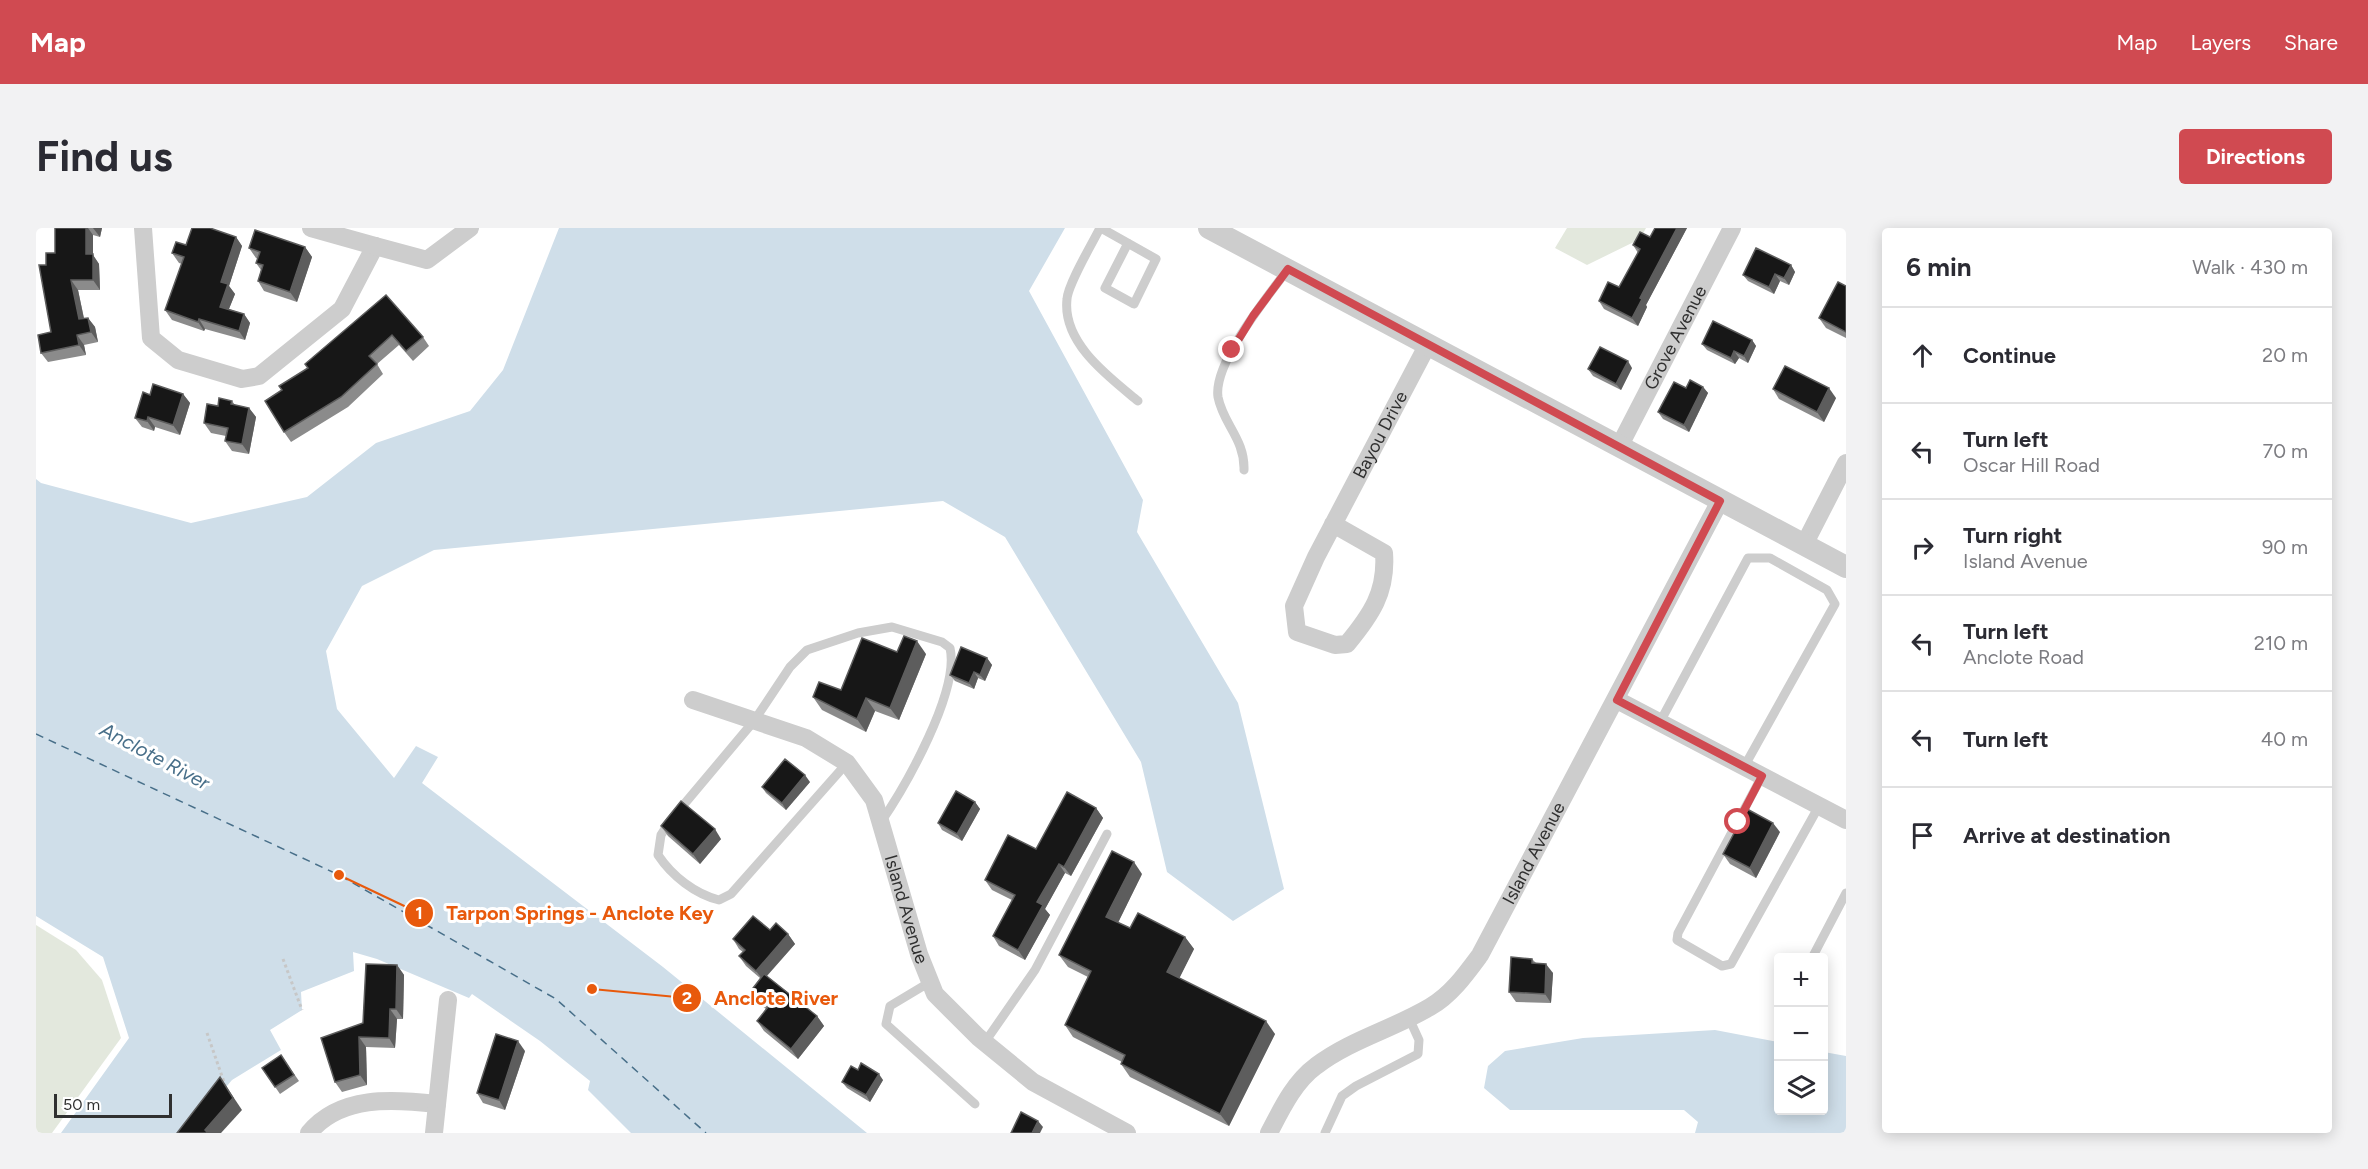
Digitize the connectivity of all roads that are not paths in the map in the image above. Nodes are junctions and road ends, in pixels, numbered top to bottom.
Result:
1 (143, 228) edge
2 (311, 228) edge
3 (471, 228) edge
4 (1100, 228) edge
5 (1209, 228) edge
6 (1732, 228) edge
7 (1128, 243) junction
8 (375, 246) junction
9 (1288, 269) junction
10 (1428, 344) junction
11 (1138, 401) dead end
12 (1619, 447) junction
13 (1846, 463) edge
14 (1244, 470) dead end
15 (1720, 501) junction
16 (1333, 524) junction
17 (1804, 545) junction
18 (1846, 567) edge
19 (693, 700) dead end
20 (1617, 700) junction
21 (754, 720) junction
22 (1660, 722) junction
23 (848, 763) junction
24 (1744, 767) junction
25 (1762, 776) junction
26 (1819, 806) junction
27 (1846, 820) edge
28 (880, 822) junction
29 (1107, 834) dead end
30 (1846, 893) edge
31 (1814, 953) edge
32 (930, 982) junction
33 (448, 1000) dead end
34 (1409, 1018) junction
35 (985, 1042) junction
36 (436, 1104) junction
37 (975, 1104) dead end
38 (309, 1133) edge
39 (434, 1133) edge
40 (1127, 1133) edge
41 (1269, 1133) edge
42 (1325, 1133) edge

1 - 8 street
2 - 8 street
3 - 8 street
4 - 7 lane
4 - 11 lane
5 - 9 street
6 - 12 street, Grove Avenue
7 - 7 lane
9 - 10 street
9 - 14 lane
10 - 12 street
10 - 16 street, Bayou Drive
12 - 15 street
13 - 17 street
15 - 17 street
15 - 20 street, Island Avenue
16 - 16 street, Bayou Drive
17 - 18 street
19 - 21 street, Island Avenue
20 - 22 street
20 - 34 street, Island Avenue
21 - 23 street, Island Avenue
21 - 23 lane
21 - 28 lane
22 - 24 street
22 - 24 lane
23 - 28 street, Island Avenue
24 - 25 street
25 - 26 street
25 - 26 lane
26 - 27 street
28 - 32 street, Island Avenue
29 - 35 lane
30 - 31 lane
32 - 35 street, Island Avenue
32 - 37 lane
33 - 36 street
34 - 41 street, Island Avenue
34 - 42 lane
35 - 40 street, Island Avenue
36 - 38 street
36 - 39 street

